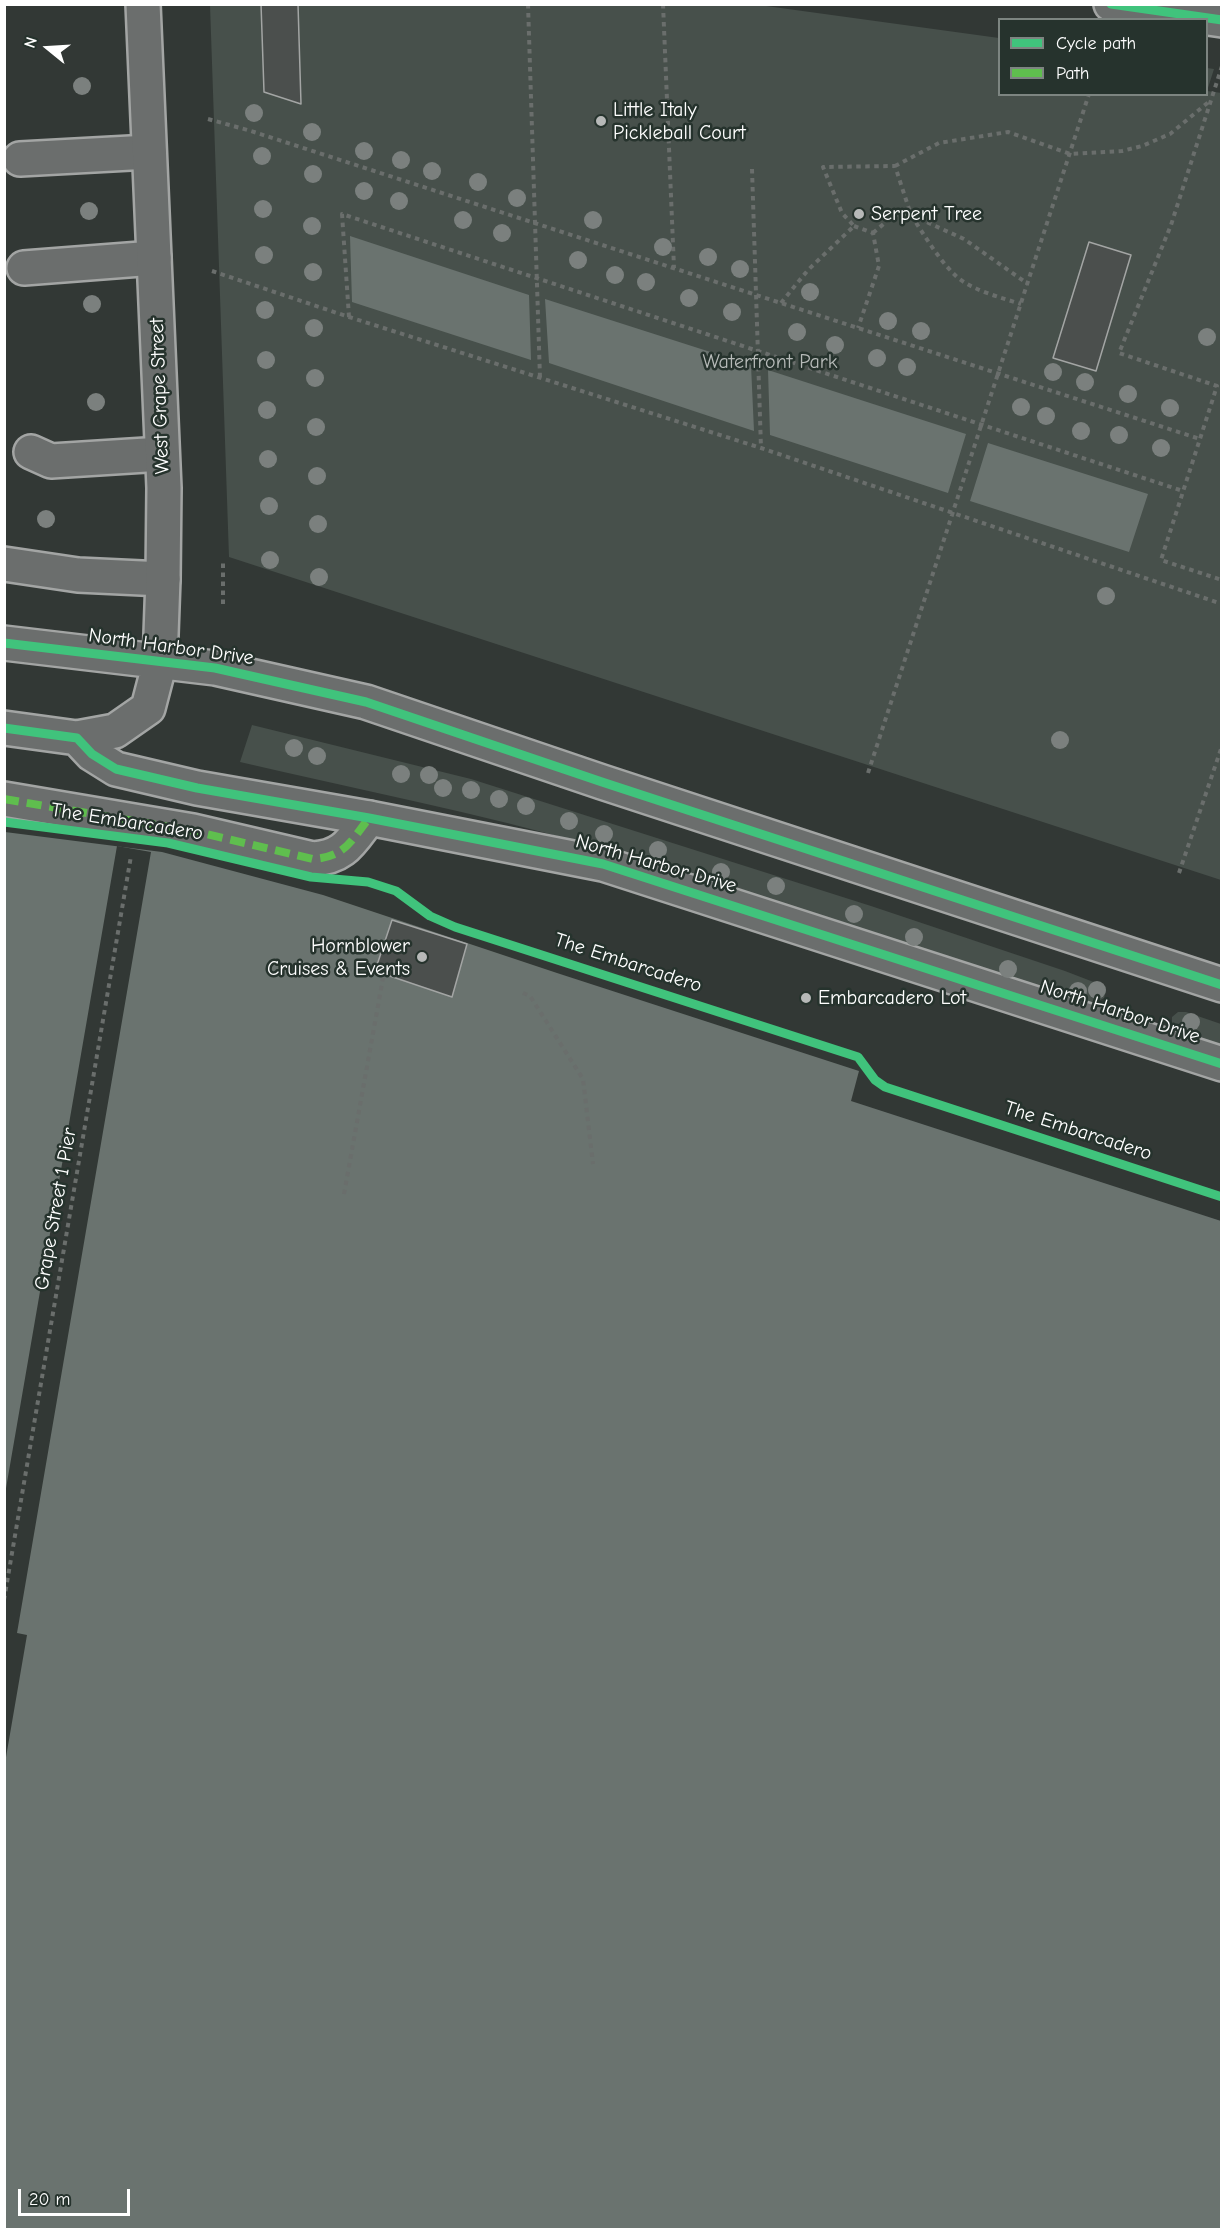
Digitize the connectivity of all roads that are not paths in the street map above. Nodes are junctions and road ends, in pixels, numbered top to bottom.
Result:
1 (143, 4) edge
2 (1111, 4) edge
3 (1207, 18) edge
4 (149, 152) junction
5 (20, 159) dead end
6 (154, 258) junction
7 (24, 268) dead end
8 (31, 452) dead end
9 (162, 454) junction
10 (4, 564) edge
11 (164, 579) junction
12 (4, 644) edge
13 (160, 662) junction
14 (4, 728) edge
15 (77, 738) junction
16 (4, 799) edge
17 (369, 818) junction
18 (1221, 985) edge
19 (1221, 1064) edge

1 - 4 main road, West Grape Street
2 - 3 main road
4 - 5 main road
4 - 6 main road, West Grape Street
6 - 7 main road
6 - 9 main road, West Grape Street
8 - 9 main road
9 - 11 main road, West Grape Street
10 - 11 main road
11 - 13 main road, West Grape Street
12 - 13 main road, North Harbor Drive
13 - 15 main road, West Grape Street
13 - 18 main road, North Harbor Drive
14 - 15 main road
15 - 17 main road, North Harbor Drive
16 - 17 main road
17 - 19 main road, North Harbor Drive

